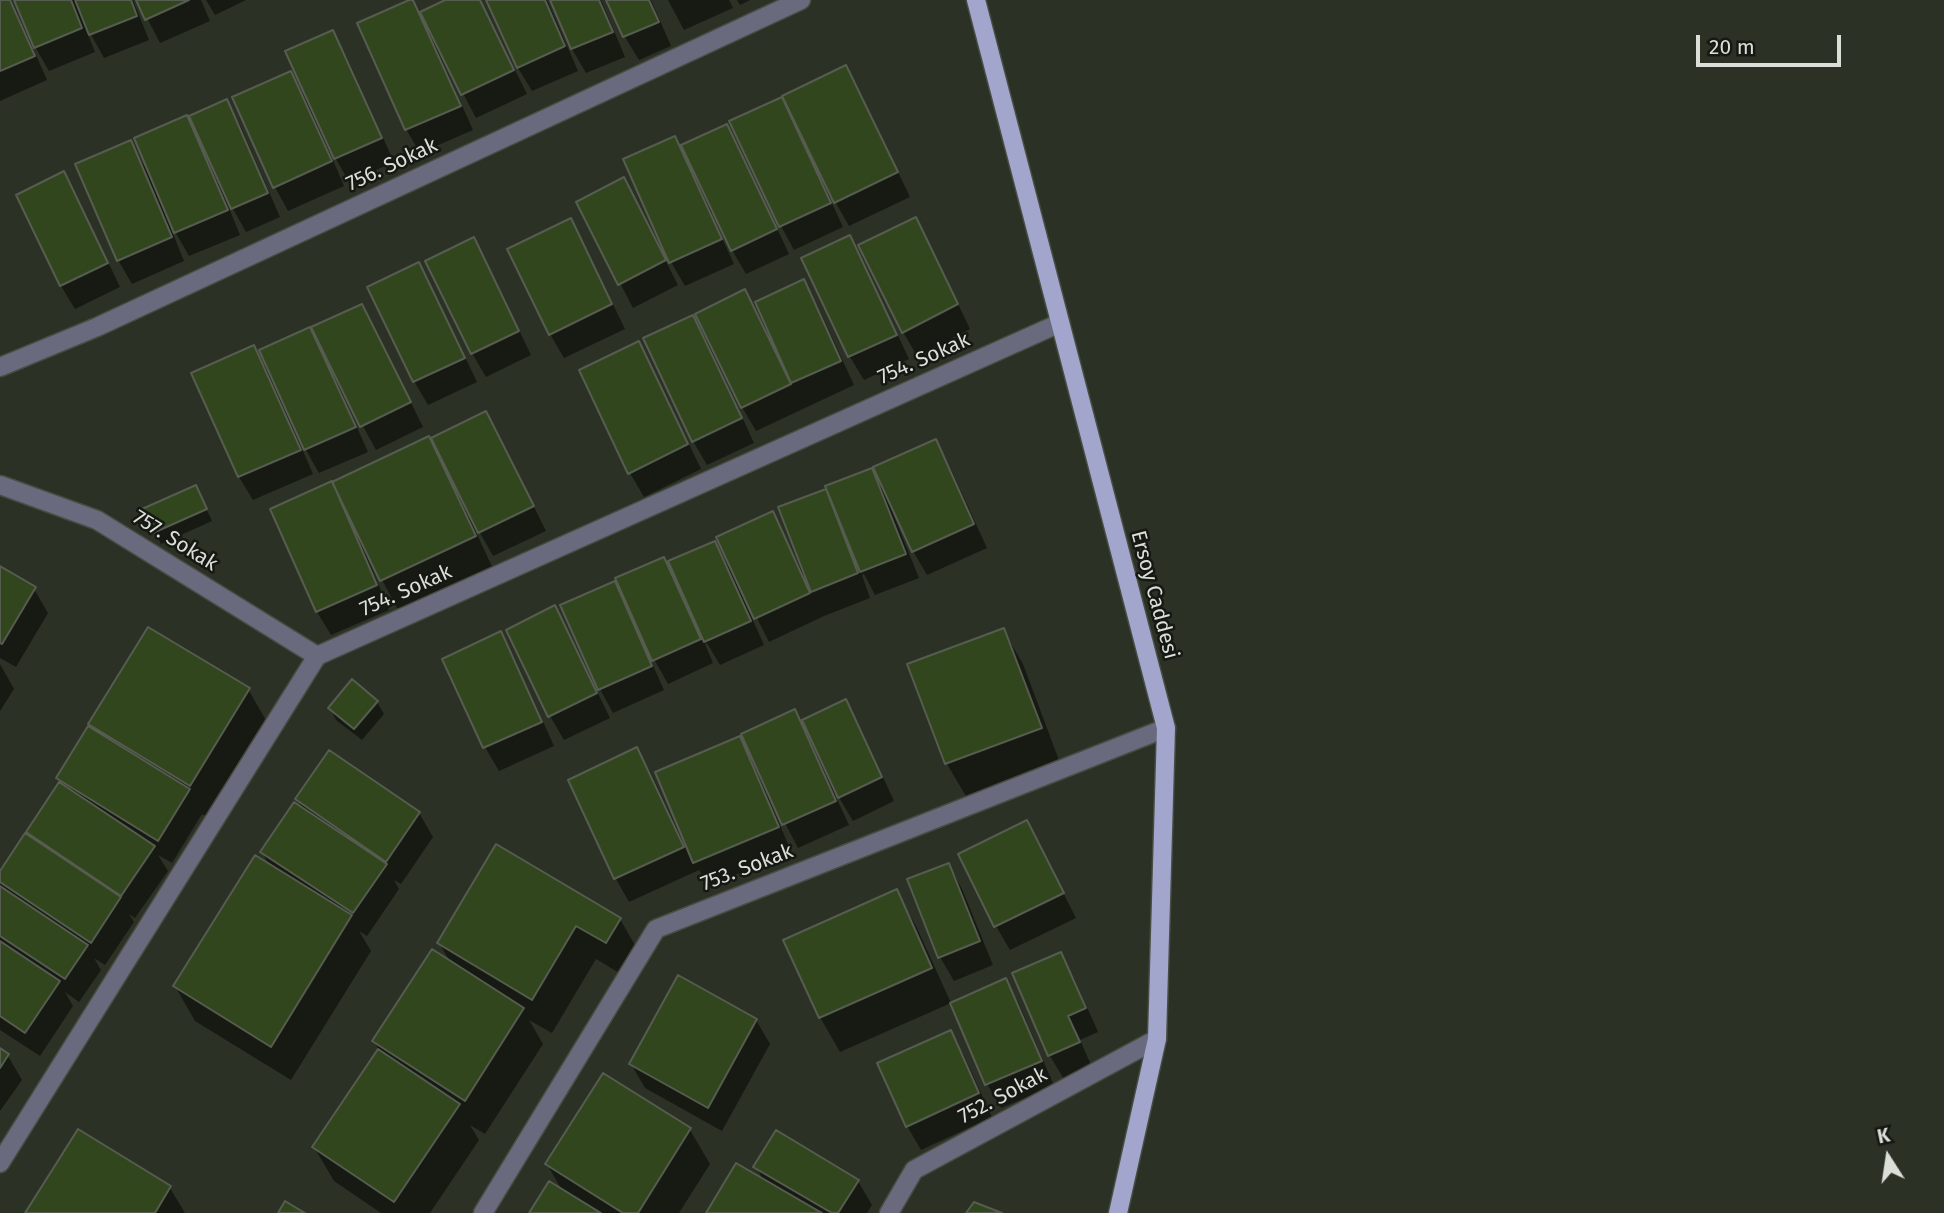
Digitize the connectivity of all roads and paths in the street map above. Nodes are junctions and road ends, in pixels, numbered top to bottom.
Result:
1 (801, 0) edge
2 (976, 0) edge
3 (1060, 323) junction
4 (0, 367) edge
5 (0, 485) edge
6 (317, 656) junction
7 (1166, 728) junction
8 (1157, 1039) junction
9 (0, 1163) edge
10 (483, 1213) edge
11 (889, 1213) edge
12 (1118, 1213) edge

1 - 4 street, 756. Sokak
2 - 3 main road, Ersoy Caddesi
3 - 6 street, 754. Sokak
3 - 7 main road, Ersoy Caddesi
5 - 6 street, 757. Sokak
6 - 9 street
7 - 8 main road, Ersoy Caddesi
7 - 10 street, 753. Sokak
8 - 11 street, 752. Sokak
8 - 12 main road, Ersoy Caddesi

